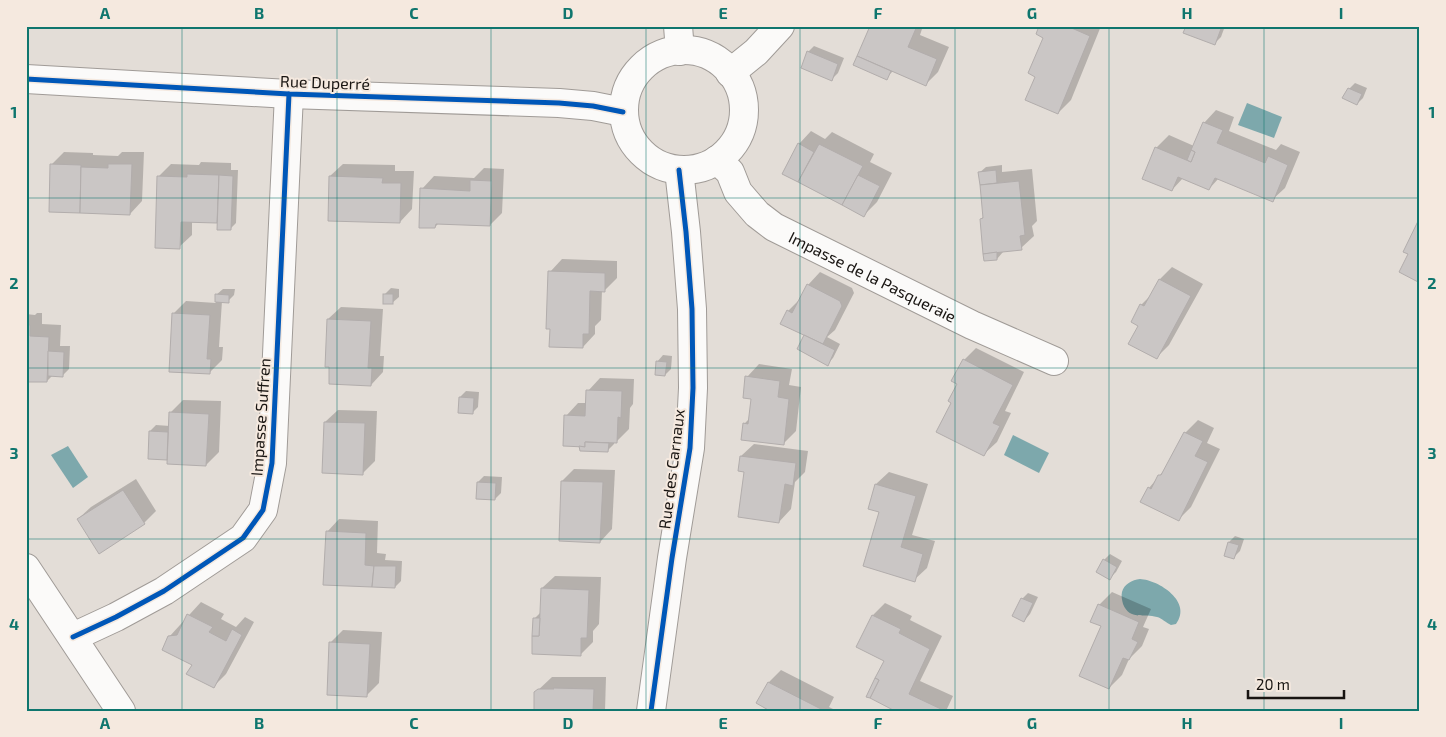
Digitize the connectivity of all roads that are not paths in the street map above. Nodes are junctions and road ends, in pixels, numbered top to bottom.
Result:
1 (780, 26) edge
2 (679, 38) edge
3 (730, 73) junction
4 (26, 79) edge
5 (289, 94) junction
6 (623, 112) junction
7 (718, 160) junction
8 (679, 170) junction
9 (1054, 361) dead end
10 (26, 568) edge
11 (73, 637) junction
12 (121, 711) edge
13 (651, 711) edge

1 - 3 street
2 - 3 street
2 - 6 street
3 - 7 street
4 - 5 street, Rue Duperré
5 - 6 street, Rue Duperré
5 - 11 street, Impasse Suffren
6 - 8 street
7 - 8 street
7 - 9 street, Impasse de la Pasqueraie
8 - 13 street, Rue des Carnaux
10 - 11 street
11 - 12 street

